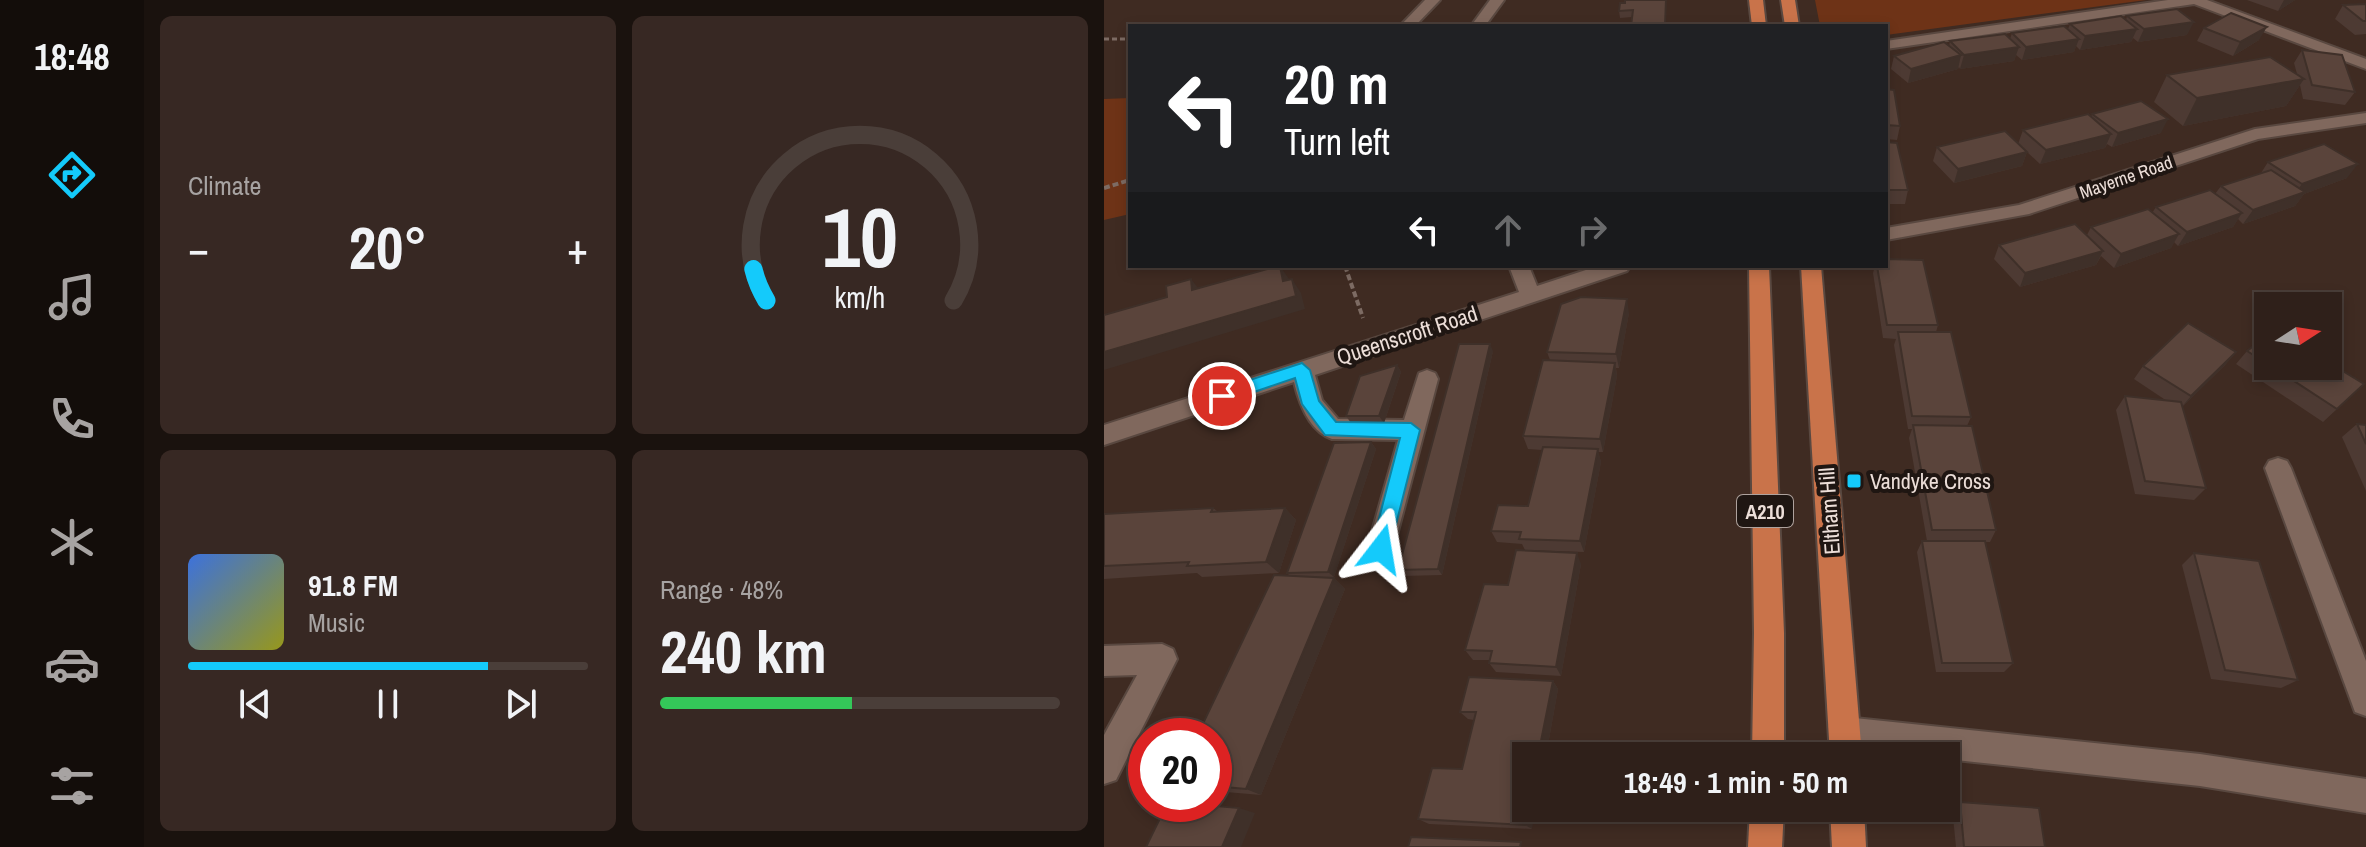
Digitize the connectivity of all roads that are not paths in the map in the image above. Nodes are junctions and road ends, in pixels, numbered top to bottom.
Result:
1 (1433, 0) edge
2 (1497, 0) edge
3 (1756, 0) edge
4 (1788, 0) edge
5 (2195, 0) edge
6 (1409, 24) edge
7 (1479, 24) edge
8 (1759, 24) edge
9 (1792, 24) edge
10 (1888, 45) edge
11 (2366, 64) edge
12 (2366, 118) edge
13 (1888, 234) edge
14 (1520, 268) edge
15 (1614, 268) edge
16 (1759, 268) edge
17 (1811, 268) edge
18 (1530, 294) junction
19 (1302, 370) junction
20 (1427, 379) dead end
21 (1411, 430) junction
22 (1104, 435) edge
23 (2278, 468) dead end
24 (1381, 549) dead end
25 (1104, 661) edge
26 (2366, 701) edge
27 (1768, 742) edge
28 (1845, 742) edge
29 (1960, 752) edge
30 (1104, 768) edge
31 (2366, 796) edge
32 (1766, 822) edge
33 (1848, 822) edge
34 (1765, 847) edge
35 (1849, 847) edge

1 - 6 street
2 - 7 street
3 - 8 main road
4 - 9 main road
5 - 10 street
5 - 11 street
12 - 13 street, Mayerne Road
14 - 18 street
15 - 18 street, Queenscroft Road
16 - 27 main road, A210
17 - 28 main road, Eltham Hill
18 - 19 street, Queenscroft Road
19 - 21 street
19 - 22 street, Queenscroft Road
20 - 21 street
21 - 24 street
23 - 26 street
25 - 30 street
29 - 31 street
32 - 34 main road
33 - 35 main road

